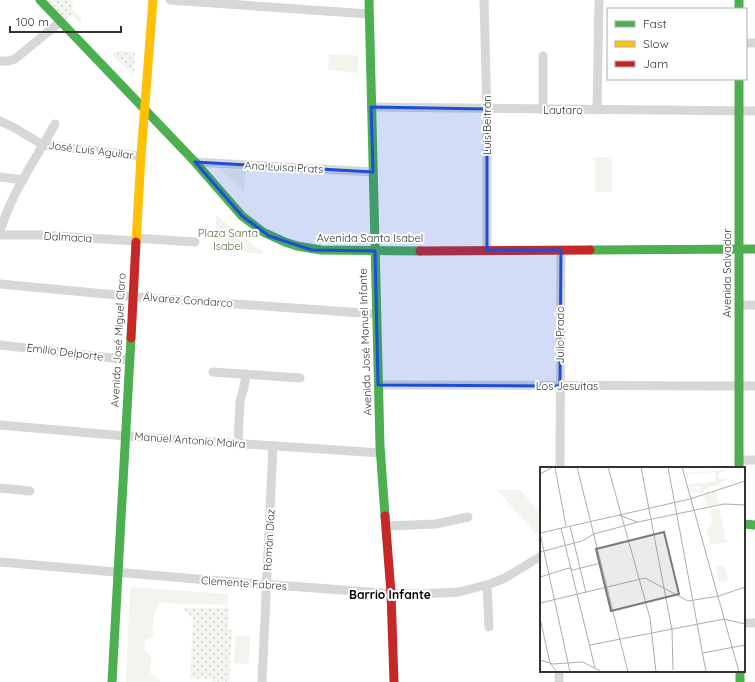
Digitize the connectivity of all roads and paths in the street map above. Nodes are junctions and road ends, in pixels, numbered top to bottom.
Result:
1 (40, 0) edge
2 (153, 0) edge
3 (170, 0) edge
4 (369, 0) edge
5 (484, 0) edge
6 (599, 0) edge
7 (370, 14) junction
8 (60, 22) junction
9 (543, 56) dead end
10 (0, 61) edge
11 (148, 78) junction
12 (739, 80) edge
13 (123, 86) junction
14 (371, 107) junction
15 (487, 109) junction
16 (145, 110) junction
17 (543, 110) junction
18 (598, 110) junction
19 (739, 111) junction
20 (755, 111) edge
21 (0, 121) edge
22 (55, 124) dead end
23 (43, 145) junction
24 (141, 156) junction
25 (195, 162) junction
26 (373, 172) junction
27 (0, 177) edge
28 (22, 180) junction
29 (0, 232) edge
30 (0, 235) edge
31 (136, 239) junction
32 (195, 242) dead end
33 (739, 249) junction
34 (755, 249) edge
35 (487, 250) junction
36 (561, 250) junction
37 (375, 251) junction
38 (0, 284) edge
39 (133, 296) junction
40 (739, 305) junction
41 (755, 305) edge
42 (377, 314) junction
43 (0, 345) edge
44 (129, 360) junction
45 (213, 372) dead end
46 (246, 374) junction
47 (300, 378) dead end
48 (378, 385) junction
49 (560, 386) junction
50 (739, 386) junction
51 (755, 386) edge
52 (0, 426) edge
53 (125, 436) junction
54 (238, 444) junction
55 (273, 446) junction
56 (380, 453) junction
57 (755, 460) edge
58 (739, 464) edge
59 (560, 467) edge
60 (0, 488) edge
61 (30, 491) dead end
62 (468, 517) dead end
63 (745, 524) edge
64 (755, 525) edge
65 (387, 526) junction
66 (540, 557) edge
67 (0, 562) edge
68 (118, 573) junction
69 (267, 584) junction
70 (487, 585) junction
71 (391, 594) junction
72 (755, 623) edge
73 (745, 624) edge
74 (489, 626) dead end
75 (112, 682) edge
76 (262, 682) edge
77 (394, 682) edge

1 - 8 street, Avenida Santa Isabel
2 - 11 street, Avenida José Miguel Claro
3 - 7 street
4 - 7 street, Avenida José Manuel Infante
5 - 15 street, Luis Beltrán
6 - 18 street
7 - 14 street, Avenida José Manuel Infante
8 - 10 street
8 - 13 street, Avenida Santa Isabel
9 - 17 street
11 - 13 street
11 - 16 street, Avenida José Miguel Claro
12 - 19 street, Avenida Salvador
13 - 16 street, Avenida Santa Isabel
14 - 15 street, Lautaro
14 - 26 street, Avenida José Manuel Infante
15 - 17 street, Lautaro
15 - 35 street, Luis Beltrán
16 - 24 street, Avenida José Miguel Claro
16 - 25 street, Avenida Santa Isabel
17 - 18 street, Lautaro
18 - 19 street, Lautaro
19 - 20 street, Lautaro
19 - 33 street, Avenida Salvador
21 - 23 street, José Luis Aguilar
22 - 23 street
23 - 24 street, José Luis Aguilar
23 - 28 street
24 - 31 street, Avenida José Miguel Claro
25 - 26 street, Ana Luisa Prats
25 - 37 street, Avenida Santa Isabel
26 - 37 street, Avenida José Manuel Infante
27 - 28 street
28 - 29 street
30 - 31 street, Dalmacia
31 - 32 street, Dalmacia
31 - 39 street, Avenida José Miguel Claro
33 - 34 street, Avenida Santa Isabel
33 - 36 street, Avenida Santa Isabel
33 - 40 street, Avenida Salvador
35 - 36 street, Avenida Santa Isabel
35 - 37 street, Avenida Santa Isabel
36 - 49 street, Julio Prado
37 - 42 street, Avenida José Manuel Infante
38 - 39 street, Álvarez Condarco
39 - 42 street, Álvarez Condarco
39 - 44 street, Avenida José Miguel Claro
40 - 41 street
40 - 50 street, Avenida Salvador
42 - 48 street, Avenida José Manuel Infante
43 - 44 street, Emilio Delporte
44 - 53 street, Avenida José Miguel Claro
45 - 46 street
46 - 47 street
46 - 54 street
48 - 49 street, Los Jesuitas
48 - 56 street, Avenida José Manuel Infante
49 - 50 street, Los Jesuitas
49 - 59 street, Julio Prado
50 - 51 street, Los Jesuitas
50 - 58 street, Avenida Salvador
52 - 53 street, Manuel Antonio Maira
53 - 54 street, Manuel Antonio Maira
53 - 68 street, Avenida José Miguel Claro
54 - 55 street, Manuel Antonio Maira
55 - 56 street, Manuel Antonio Maira
55 - 69 street, Román Díaz
56 - 65 street, Avenida José Manuel Infante
57 - 58 street
60 - 61 street
62 - 65 street
63 - 64 street
65 - 71 street, Avenida José Manuel Infante
66 - 70 street, Clemente Fabres
67 - 68 street, Clemente Fabres
68 - 69 street, Clemente Fabres
68 - 75 street, Avenida José Miguel Claro
69 - 71 street, Clemente Fabres
69 - 76 street, Román Díaz
70 - 71 street, Clemente Fabres
70 - 74 street
71 - 77 street, Avenida José Manuel Infante
72 - 73 street

